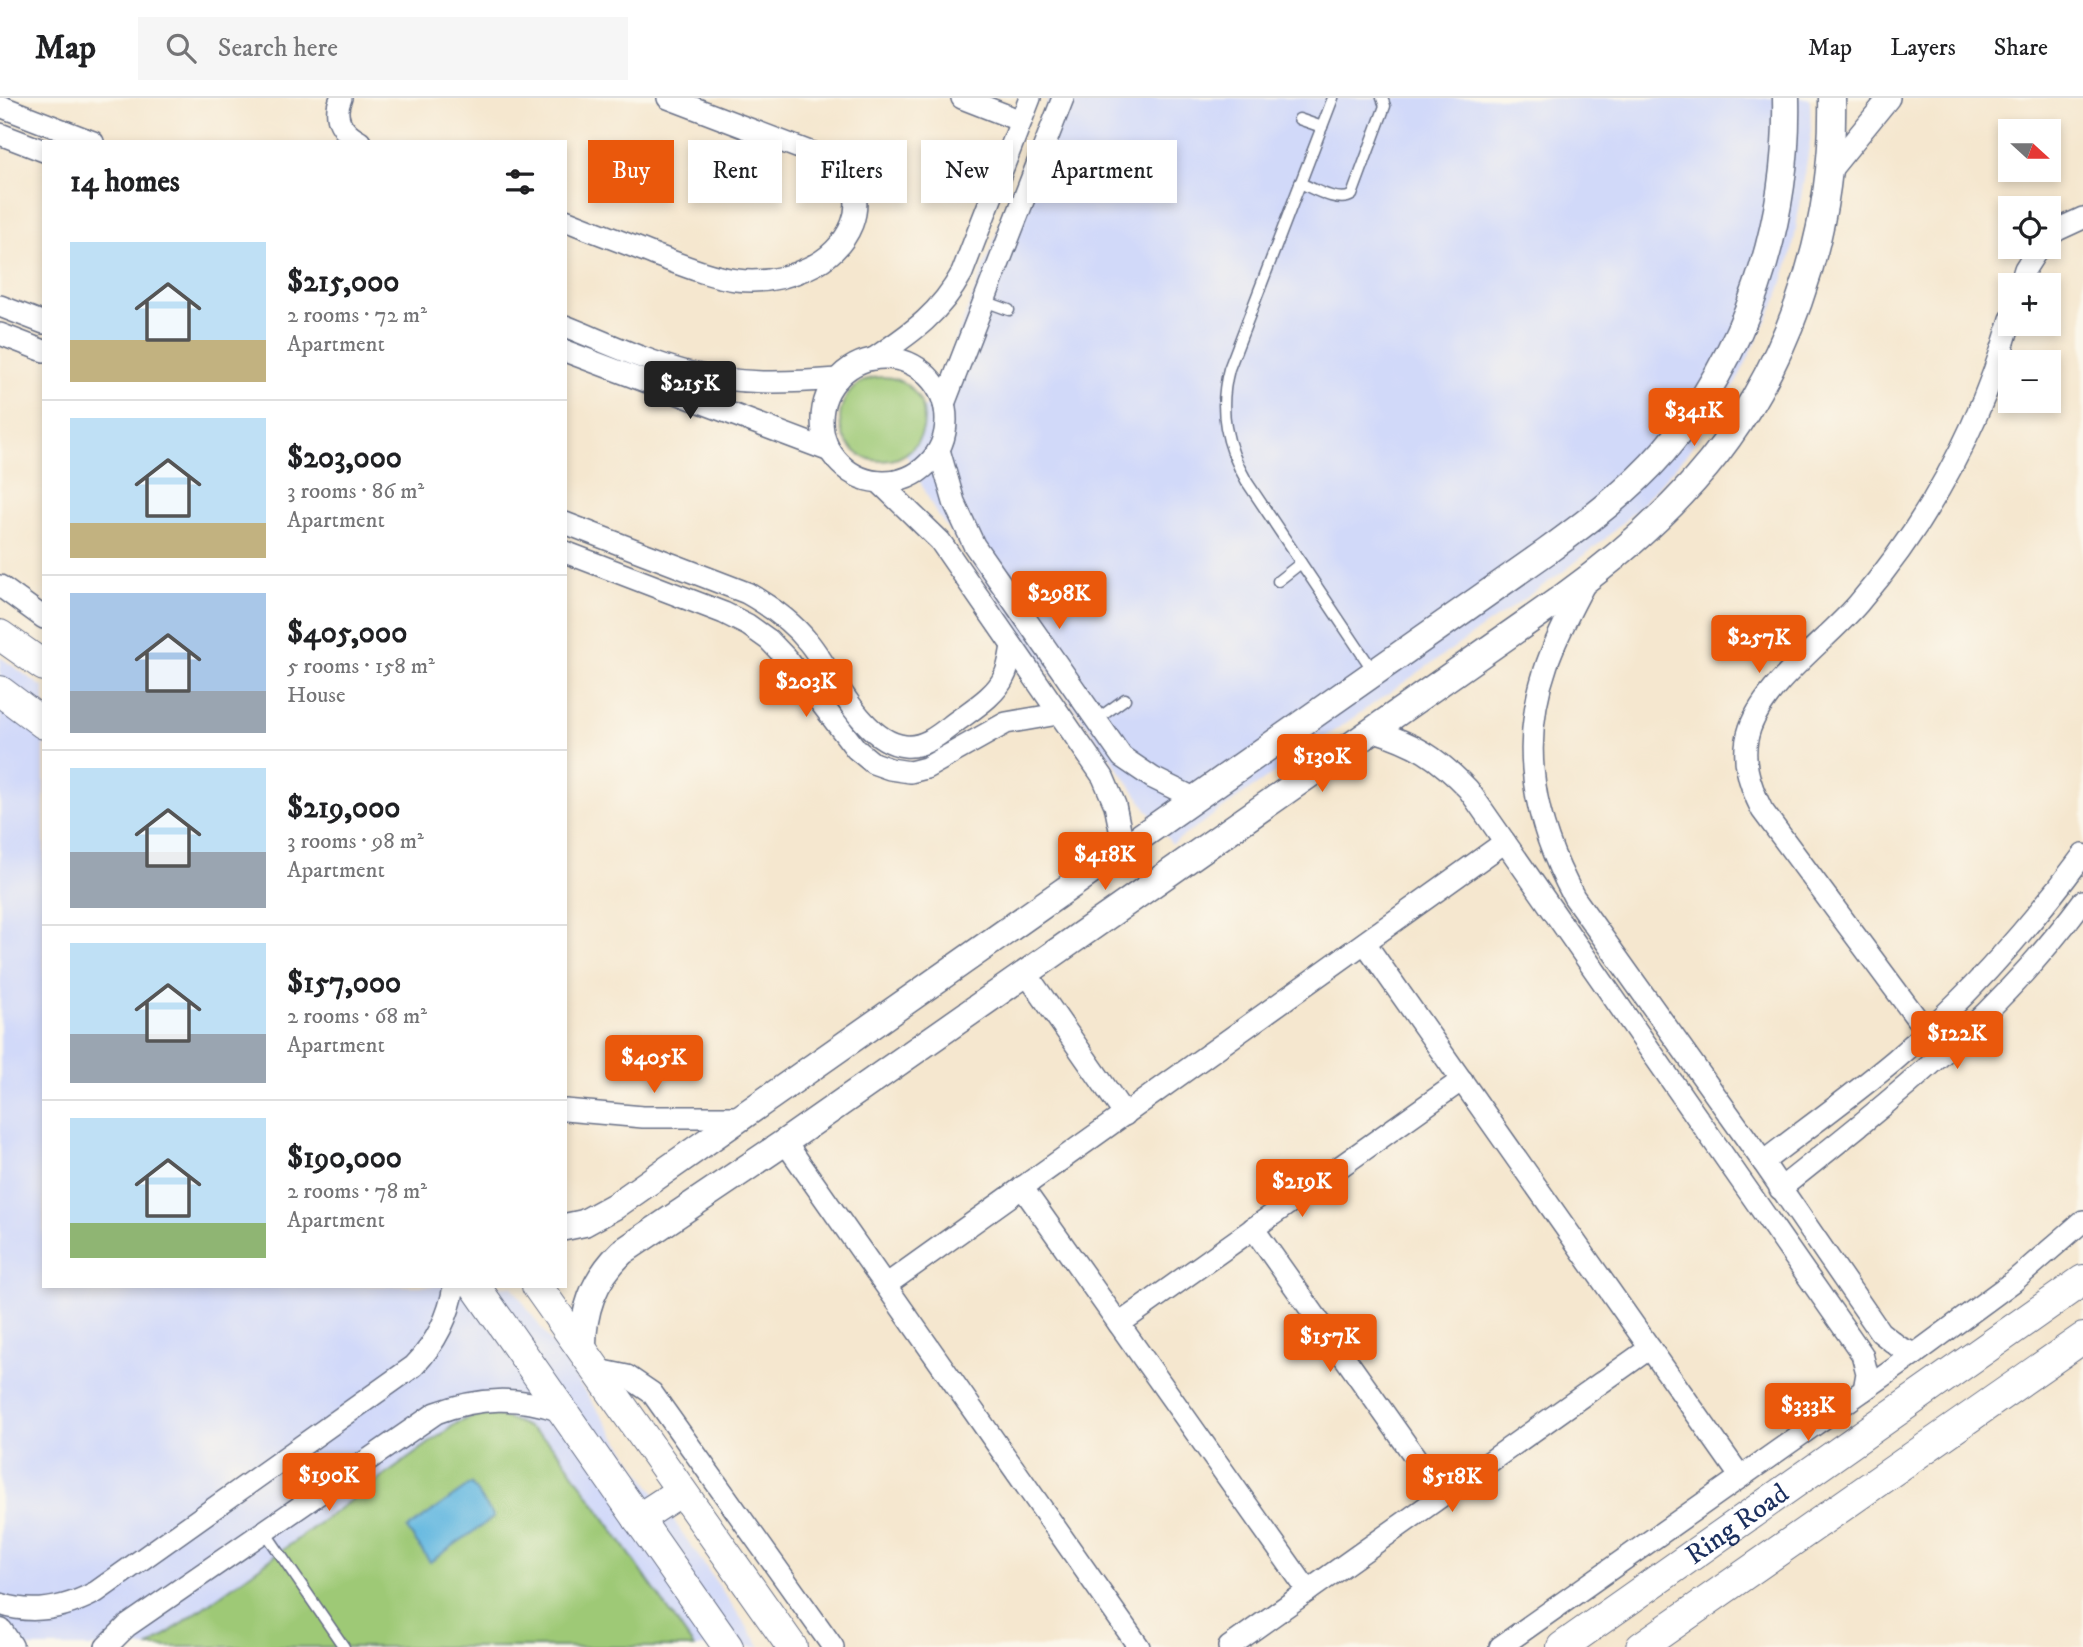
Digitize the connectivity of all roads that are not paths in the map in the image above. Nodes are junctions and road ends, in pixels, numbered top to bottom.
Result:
1 (341, 98) edge
2 (668, 98) edge
3 (962, 98) edge
4 (1030, 98) edge
5 (1063, 98) edge
6 (1333, 98) edge
7 (1381, 98) edge
8 (1786, 98) edge
9 (1832, 98) edge
10 (1889, 98) edge
11 (707, 105) edge
12 (0, 106) edge
13 (1299, 119) dead end
14 (1021, 121) junction
15 (1322, 127) junction
16 (0, 134) edge
17 (88, 140) edge
18 (356, 140) edge
19 (1013, 141) edge
20 (42, 150) edge
21 (1829, 173) junction
22 (1300, 183) junction
23 (1013, 194) edge
24 (1024, 198) junction
25 (989, 203) edge
26 (2083, 218) edge
27 (567, 221) edge
28 (2061, 228) edge
29 (984, 301) junction
30 (0, 306) edge
31 (1009, 310) dead end
32 (42, 322) edge
33 (567, 327) edge
34 (0, 334) edge
35 (2005, 336) edge
36 (42, 350) edge
37 (567, 352) edge
38 (873, 359) junction
39 (838, 379) junction
40 (944, 404) junction
41 (939, 450) junction
42 (830, 451) junction
43 (1662, 453) junction
44 (1696, 480) junction
45 (879, 482) junction
46 (567, 524) edge
47 (567, 553) edge
48 (1301, 564) junction
49 (1587, 579) junction
50 (1278, 581) dead end
51 (0, 586) edge
52 (42, 617) edge
53 (0, 635) edge
54 (1012, 646) junction
55 (42, 665) edge
56 (1374, 673) junction
57 (0, 691) edge
58 (1125, 699) dead end
59 (1058, 714) junction
60 (1096, 720) junction
61 (42, 722) edge
62 (1372, 730) junction
63 (1196, 799) junction
64 (1505, 842) junction
65 (1124, 849) junction
66 (2083, 855) edge
67 (1073, 885) junction
68 (2083, 901) edge
69 (1097, 923) junction
70 (1365, 943) junction
71 (1026, 973) junction
72 (1926, 1031) junction
73 (1462, 1080) junction
74 (567, 1110) edge
75 (1125, 1115) junction
76 (739, 1117) junction
77 (786, 1142) junction
78 (1763, 1162) junction
79 (1023, 1187) junction
80 (1780, 1189) junction
81 (638, 1190) junction
82 (2083, 1221) edge
83 (661, 1225) junction
84 (567, 1226) edge
85 (1253, 1228) junction
86 (2083, 1280) edge
87 (886, 1285) junction
88 (454, 1288) edge
89 (476, 1288) edge
90 (538, 1288) edge
91 (1119, 1324) junction
92 (1886, 1337) junction
93 (2083, 1338) edge
94 (1650, 1348) junction
95 (1862, 1354) junction
96 (1915, 1354) junction
97 (589, 1360) junction
98 (1864, 1390) junction
99 (561, 1411) junction
100 (1740, 1476) junction
101 (681, 1491) junction
102 (1442, 1495) junction
103 (638, 1519) junction
104 (265, 1532) junction
105 (1308, 1591) junction
106 (0, 1604) edge
107 (0, 1632) edge
108 (10, 1647) edge
109 (106, 1647) edge
110 (344, 1647) edge
111 (728, 1647) edge
112 (792, 1647) edge
113 (833, 1647) edge
114 (1139, 1647) edge
115 (1229, 1647) edge
116 (1500, 1647) edge
117 (1562, 1647) edge
118 (1641, 1647) edge

1 - 18 street
2 - 11 street
3 - 14 street
4 - 14 street
5 - 24 street
6 - 15 lane
7 - 22 lane
8 - 43 street
9 - 21 street
10 - 21 street
11 - 27 street
12 - 17 street
13 - 15 lane
14 - 19 street
15 - 22 lane
16 - 20 street
21 - 44 street
22 - 48 lane
23 - 24 street
24 - 29 street
25 - 38 street
26 - 28 street
29 - 31 lane
29 - 40 street
30 - 32 street
33 - 39 street
34 - 36 street
35 - 72 street
37 - 42 street
38 - 39 street
38 - 40 street
39 - 42 street
40 - 41 street
41 - 45 street
41 - 60 street
42 - 45 street
43 - 44 street
43 - 56 street
44 - 49 street
45 - 54 street
46 - 54 street
47 - 59 street
48 - 50 lane
48 - 56 lane
49 - 62 street
49 - 78 street
51 - 52 street
53 - 55 main road
54 - 59 street
56 - 63 street
57 - 61 main road
58 - 60 lane
59 - 65 street
60 - 63 street
62 - 64 street
62 - 69 street
63 - 65 street
64 - 70 street
64 - 95 street
65 - 67 street
66 - 72 street
67 - 69 street
67 - 76 street
68 - 80 street
69 - 71 street
70 - 73 street
70 - 75 street
71 - 75 street
71 - 77 street
72 - 78 street
73 - 85 street
73 - 94 street
74 - 76 street
75 - 79 street
76 - 81 street
77 - 83 street
77 - 87 street
78 - 80 street
79 - 87 street
79 - 91 street
80 - 92 street
81 - 83 street
81 - 84 street
82 - 96 street
83 - 97 street
85 - 91 street
85 - 102 street
86 - 117 main road, Ring Road
87 - 114 street
88 - 106 street
89 - 99 main road
90 - 97 main road
91 - 105 street
92 - 95 street
92 - 96 street
93 - 118 main road, Ring Road
94 - 100 street
94 - 102 street
95 - 98 street
96 - 98 street
97 - 101 main road
97 - 113 street
98 - 100 street
99 - 103 main road
99 - 104 street
100 - 116 street
101 - 103 main road
101 - 112 main road
102 - 105 street
103 - 111 main road
104 - 109 street
104 - 110 lane
105 - 115 street
107 - 108 street

